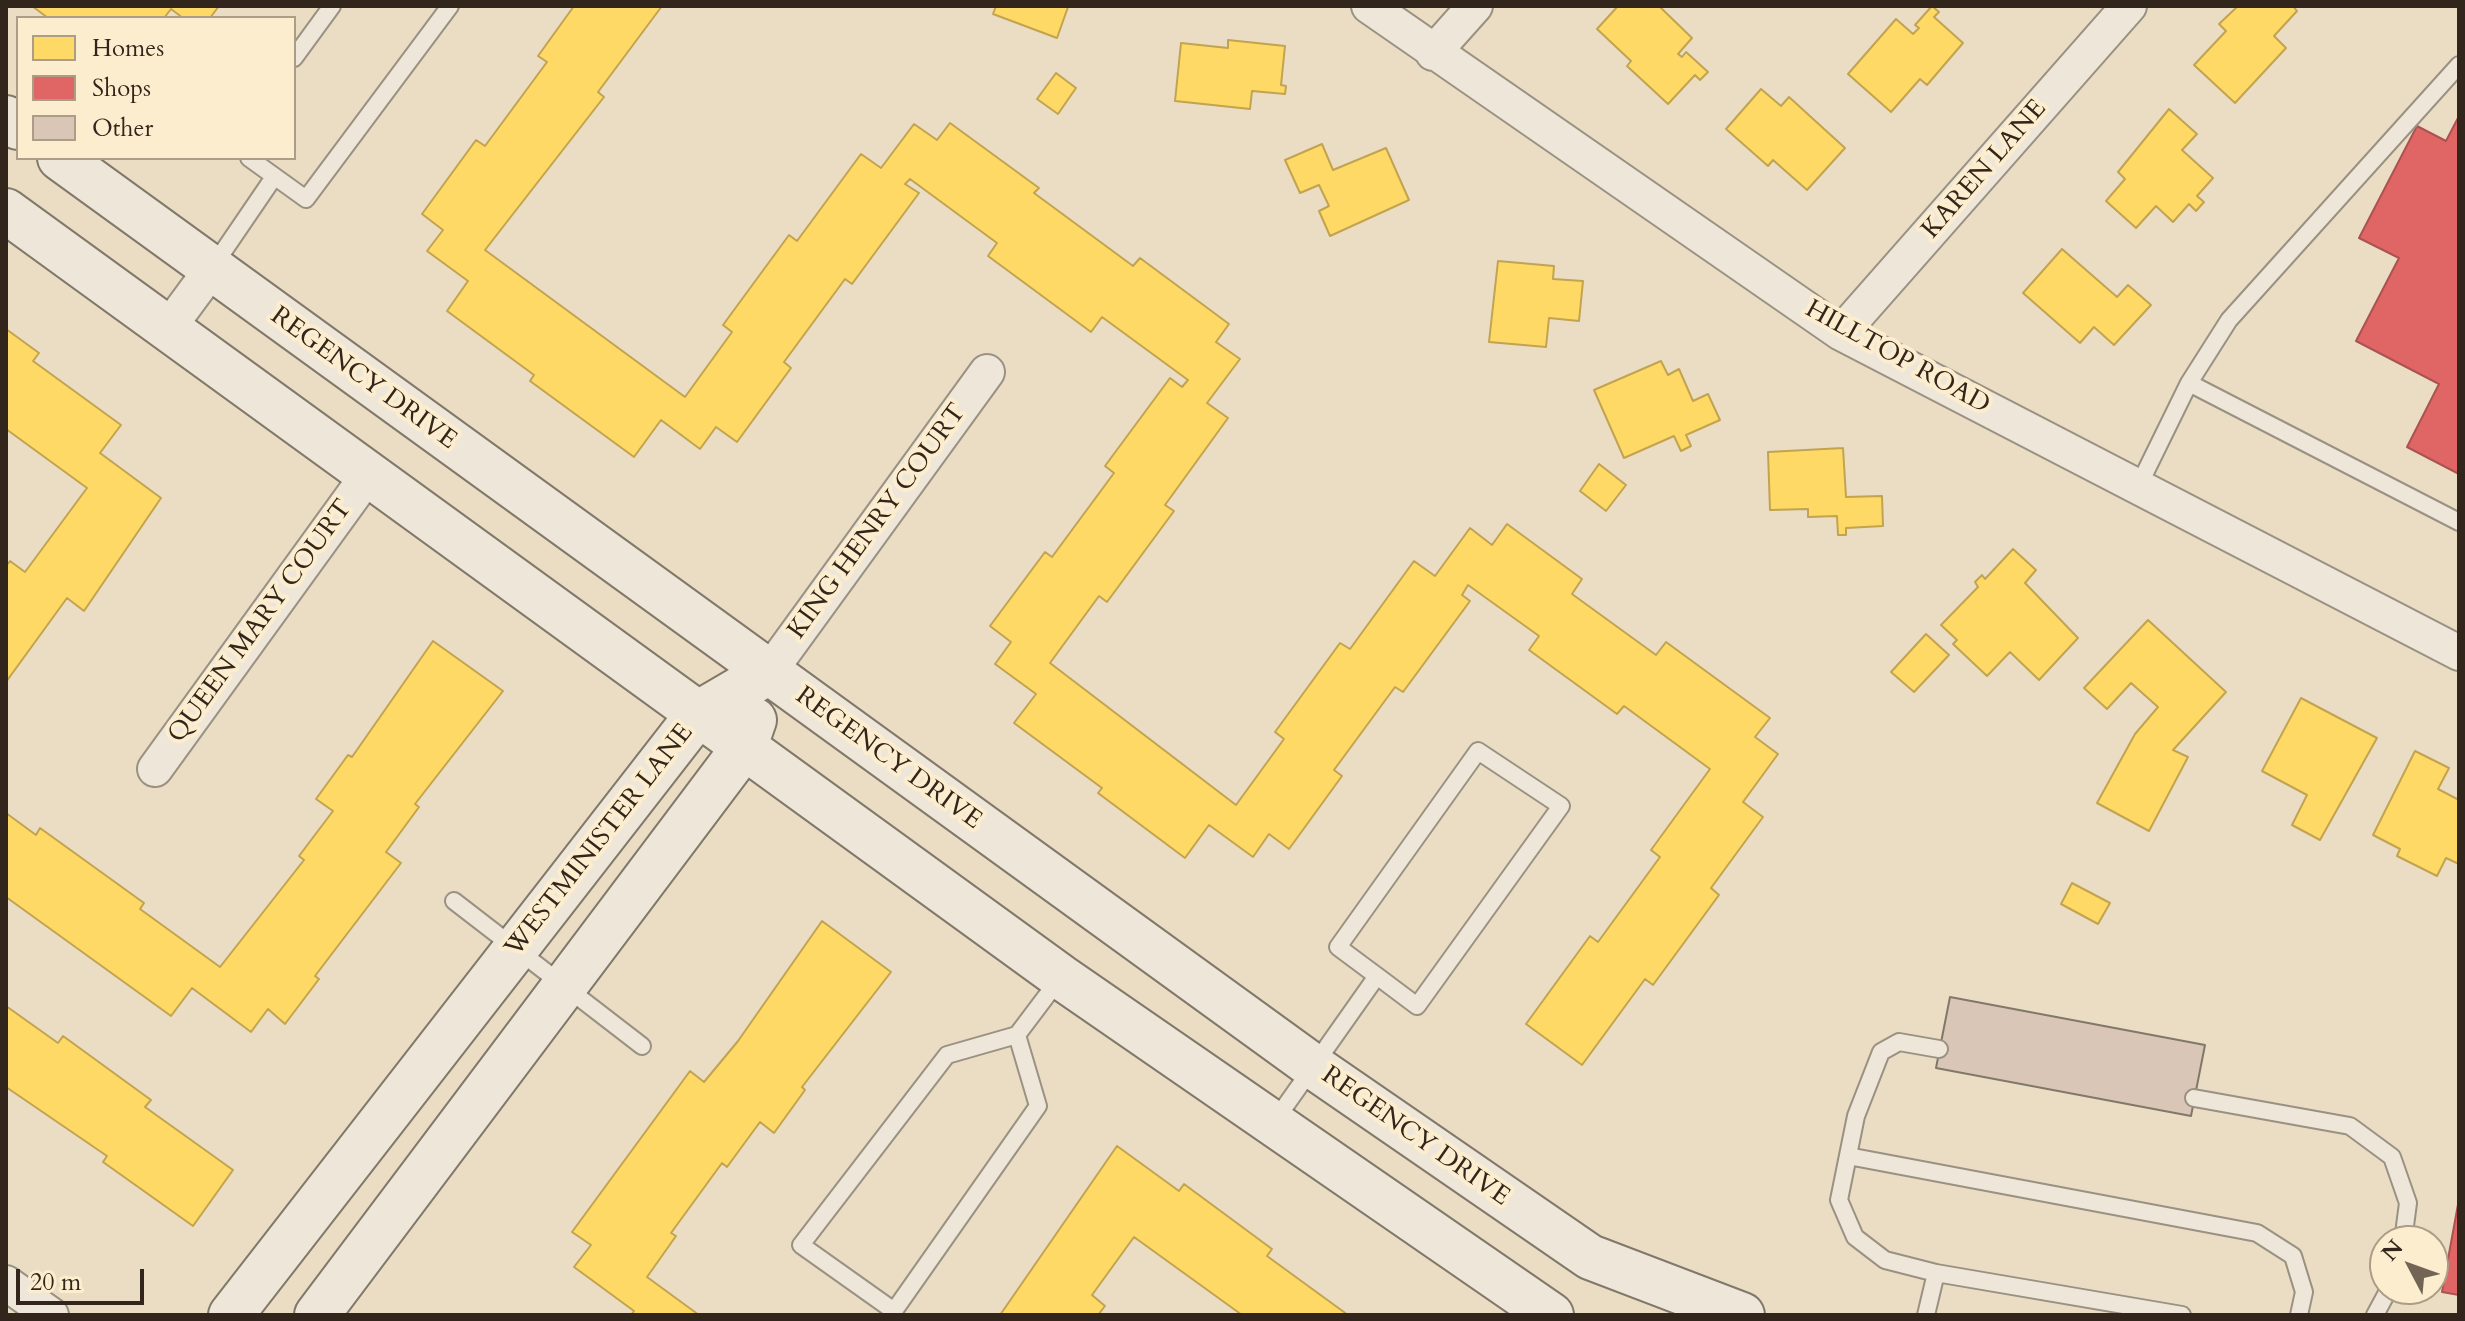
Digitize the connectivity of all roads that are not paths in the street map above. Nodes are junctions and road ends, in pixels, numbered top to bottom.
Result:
1 (332, 6) edge
2 (450, 6) edge
3 (1369, 6) edge
4 (1475, 6) edge
5 (2129, 6) edge
6 (1433, 53) junction
7 (296, 55) edge
8 (2459, 65) edge
9 (63, 160) edge
10 (252, 160) edge
11 (274, 177) junction
12 (6, 211) edge
13 (211, 270) junction
14 (169, 327) junction
15 (1841, 333) junction
16 (987, 372) dead end
17 (2189, 383) junction
18 (368, 475) junction
19 (2138, 487) junction
20 (2459, 522) edge
21 (2459, 653) edge
22 (769, 672) junction
23 (699, 713) junction
24 (745, 746) junction
25 (155, 769) dead end
26 (454, 901) dead end
27 (516, 949) junction
28 (1377, 976) junction
29 (1061, 977) junction
30 (565, 988) junction
31 (1017, 1035) junction
32 (642, 1046) dead end
33 (1939, 1049) dead end
34 (1314, 1067) junction
35 (2194, 1098) dead end
36 (1273, 1123) junction
37 (1848, 1156) junction
38 (2405, 1225) edge
39 (1936, 1273) junction
40 (6, 1283) edge
41 (51, 1315) edge
42 (231, 1315) edge
43 (317, 1315) edge
44 (1551, 1315) edge
45 (1742, 1315) edge
46 (1926, 1315) edge
47 (2182, 1315) edge
48 (2299, 1315) edge

1 - 7 lane
2 - 11 lane
3 - 6 street, HILLTOP ROAD
4 - 6 street
5 - 15 street, KAREN LANE
6 - 15 street, HILLTOP ROAD
8 - 17 lane
9 - 13 street, REGENCY DRIVE
10 - 11 lane
11 - 13 lane
12 - 14 street
13 - 14 street
13 - 22 street, REGENCY DRIVE
14 - 18 street
15 - 19 street, HILLTOP ROAD
16 - 22 street, KING HENRY COURT
17 - 19 lane
17 - 20 lane
18 - 23 street
18 - 25 street, QUEEN MARY COURT
19 - 21 street, HILLTOP ROAD
22 - 23 street, WESTMINISTER LANE
22 - 24 street
22 - 34 street, REGENCY DRIVE
23 - 24 street
23 - 27 street, WESTMINISTER LANE
24 - 29 street
24 - 30 street
26 - 27 lane
27 - 30 lane
27 - 42 street, WESTMINISTER LANE
28 - 28 lane
28 - 34 lane
29 - 31 lane
29 - 36 street
30 - 32 lane
30 - 43 street
31 - 31 lane
33 - 37 lane
34 - 36 lane
34 - 45 street, REGENCY DRIVE
35 - 38 lane
36 - 44 street
37 - 39 lane
37 - 48 lane
39 - 46 lane
39 - 47 lane
40 - 41 street

